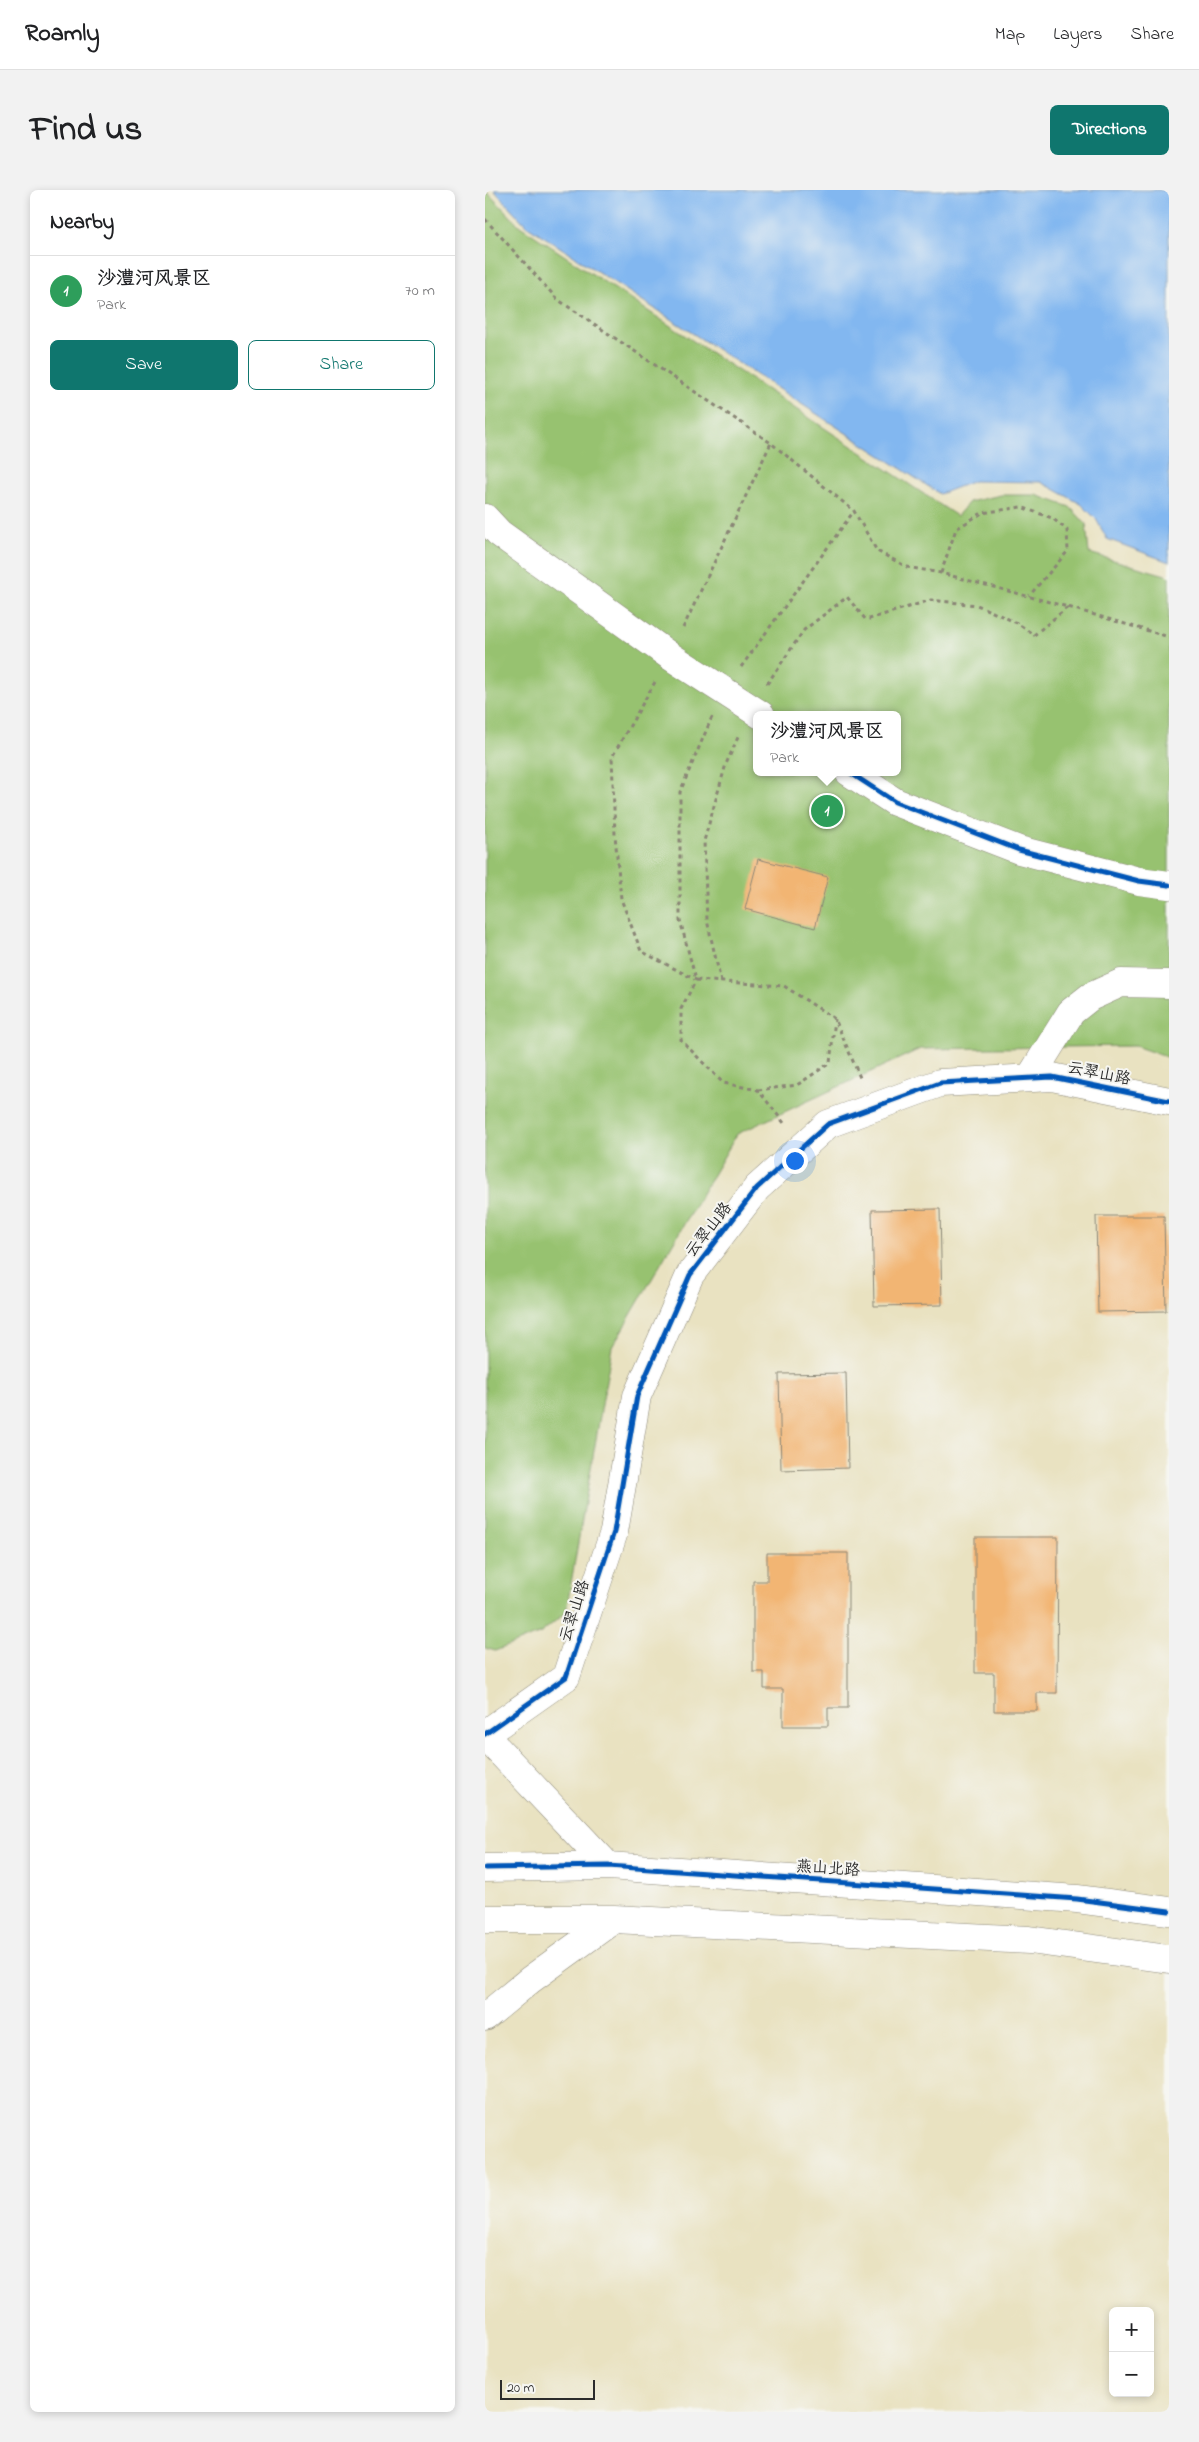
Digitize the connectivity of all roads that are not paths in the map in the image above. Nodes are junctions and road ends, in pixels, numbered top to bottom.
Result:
1 (485, 518) edge
2 (754, 711) edge
3 (855, 776) edge
4 (1169, 885) edge
5 (1169, 984) edge
6 (1030, 1078) junction
7 (1169, 1101) edge
8 (485, 1735) edge
9 (608, 1866) junction
10 (485, 1868) edge
11 (1169, 1911) edge
12 (485, 1919) edge
13 (614, 1919) junction
14 (1169, 1959) edge
15 (485, 2017) edge

1 - 2 street
3 - 4 street
5 - 6 street
6 - 7 street, 云翠山路
6 - 8 street, 云翠山路
8 - 9 street
9 - 10 street, 燕山北路
9 - 11 street, 燕山北路
12 - 13 street
13 - 14 street
13 - 15 street

